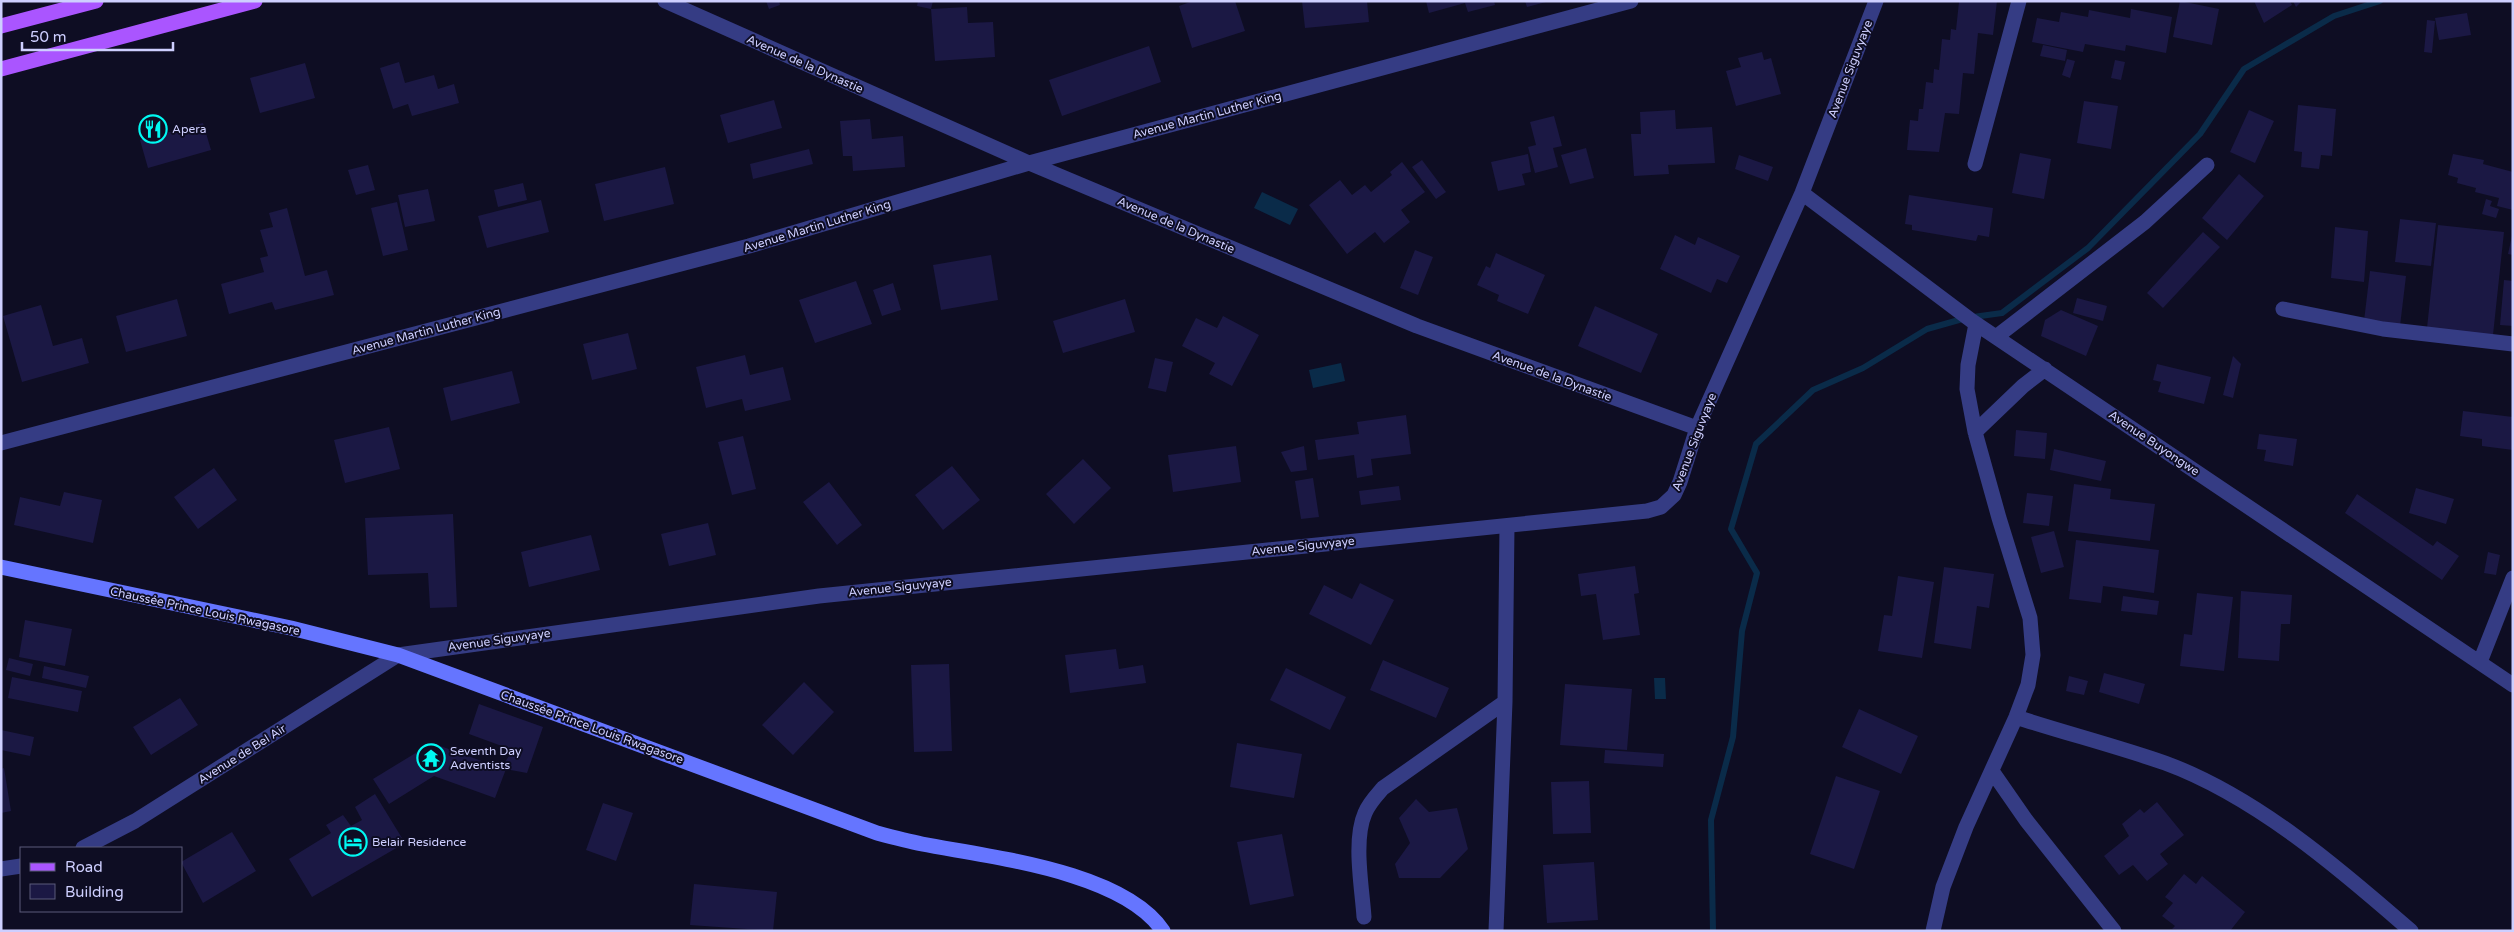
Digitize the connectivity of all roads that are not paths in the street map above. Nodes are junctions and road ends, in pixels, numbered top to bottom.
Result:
1 (96, 1) edge
2 (255, 1) edge
3 (664, 1) edge
4 (1631, 1) edge
5 (1876, 1) edge
6 (2018, 1) edge
7 (1, 26) edge
8 (1, 69) edge
9 (1029, 163) junction
10 (1975, 164) dead end
11 (2208, 165) dead end
12 (1802, 193) junction
13 (2283, 309) dead end
14 (1974, 322) junction
15 (1996, 337) junction
16 (2513, 344) edge
17 (2045, 369) junction
18 (1697, 428) junction
19 (1975, 432) junction
20 (1, 443) edge
21 (1507, 526) junction
22 (1, 567) edge
23 (2513, 578) edge
24 (398, 655) junction
25 (2480, 662) junction
26 (2513, 685) edge
27 (1505, 702) junction
28 (2016, 717) junction
29 (1992, 771) junction
30 (86, 847) edge
31 (20, 866) edge
32 (1, 868) edge
33 (1364, 917) dead end
34 (1163, 931) edge
35 (1496, 931) edge
36 (1932, 931) edge
37 (2114, 931) edge
38 (2410, 931) edge

1 - 7 main road
2 - 8 main road
3 - 9 street, Avenue de la Dynastie
4 - 9 street, Avenue Martin Luther King
5 - 12 street, Avenue Siguvyaye
6 - 10 street
9 - 18 street, Avenue de la Dynastie
9 - 20 street, Avenue Martin Luther King
11 - 15 street
12 - 14 street, Avenue Buyongwe
12 - 18 street, Avenue Siguvyaye
13 - 16 street
14 - 15 street, Avenue Buyongwe
14 - 19 street
15 - 17 street, Avenue Buyongwe
17 - 19 street
17 - 25 street, Avenue Buyongwe
18 - 21 street, Avenue Siguvyaye
19 - 28 street
21 - 24 street, Avenue Siguvyaye
21 - 27 street
22 - 24 street, Chaussée Prince Louis Rwagasore
23 - 25 street
24 - 30 street, Avenue de Bel Air
24 - 34 street, Chaussée Prince Louis Rwagasore
25 - 26 street, Avenue Buyongwe
27 - 33 street
27 - 35 street
28 - 29 street
28 - 38 street
29 - 36 street
29 - 37 street
31 - 32 street

